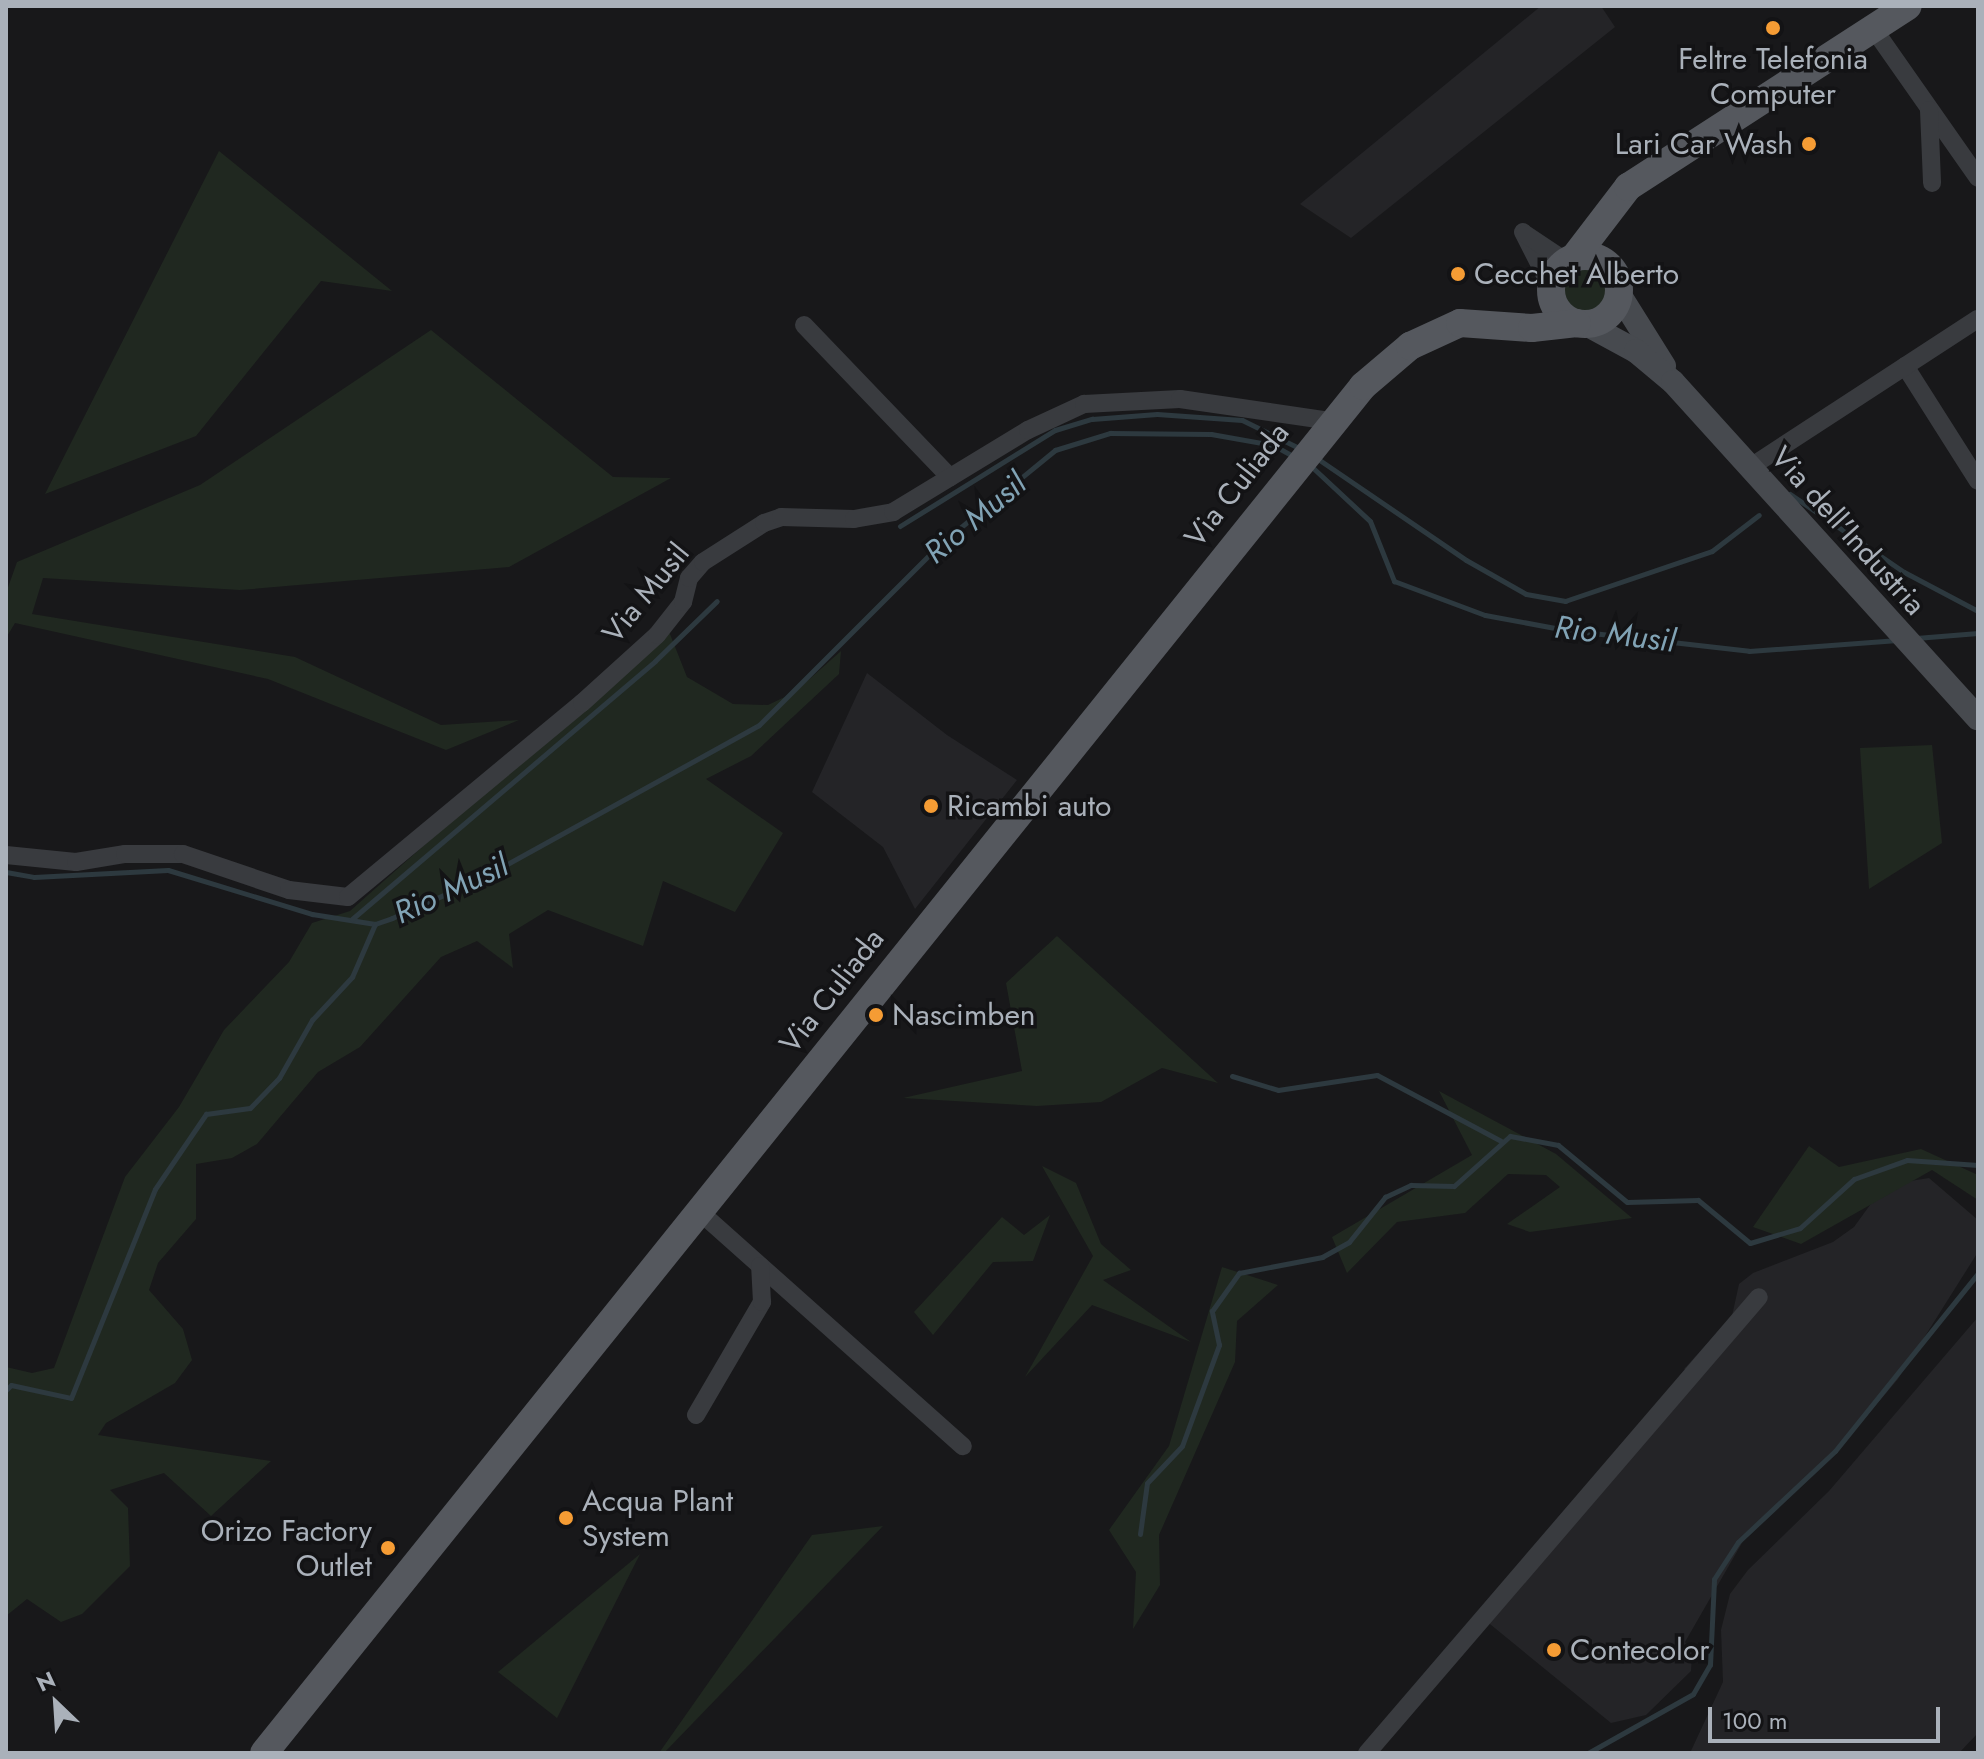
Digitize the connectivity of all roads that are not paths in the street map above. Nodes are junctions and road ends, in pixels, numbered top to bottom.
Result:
1 (1908, 6) edge
2 (1873, 28) junction
3 (1929, 110) junction
4 (1978, 178) edge
5 (1932, 183) dead end
6 (1628, 187) junction
7 (1570, 260) junction
8 (1617, 284) junction
9 (1551, 292) junction
10 (1978, 319) edge
11 (1489, 321) junction
12 (1581, 324) junction
13 (804, 325) dead end
14 (1905, 366) junction
15 (1673, 382) junction
16 (1325, 429) junction
17 (1749, 468) junction
18 (950, 477) junction
19 (1978, 481) edge
20 (1978, 718) edge
21 (6, 855) edge
22 (700, 1212) junction
23 (760, 1266) junction
24 (1759, 1297) dead end
25 (696, 1415) dead end
26 (963, 1446) dead end
27 (264, 1753) edge
28 (1367, 1753) edge

1 - 2 main road
2 - 3 street
2 - 6 main road
3 - 4 street
3 - 5 street
6 - 7 main road
6 - 8 main road
7 - 8 main road
7 - 9 main road
7 - 9 street
8 - 12 main road
8 - 15 street, Via dell'Industria
9 - 11 main road, Via Culiada
9 - 12 main road
10 - 14 street
11 - 12 main road, Via Culiada
11 - 16 main road, Via Culiada
12 - 15 street, Via dell'Industria
13 - 18 street
14 - 17 street
14 - 19 street
15 - 17 street, Via dell'Industria
16 - 18 street, Via Musil
16 - 22 main road, Via Culiada
17 - 20 street, Via dell'Industria
18 - 21 street, Via Musil
22 - 23 street
22 - 27 main road, Via Culiada
23 - 25 street
23 - 26 street
24 - 28 street

